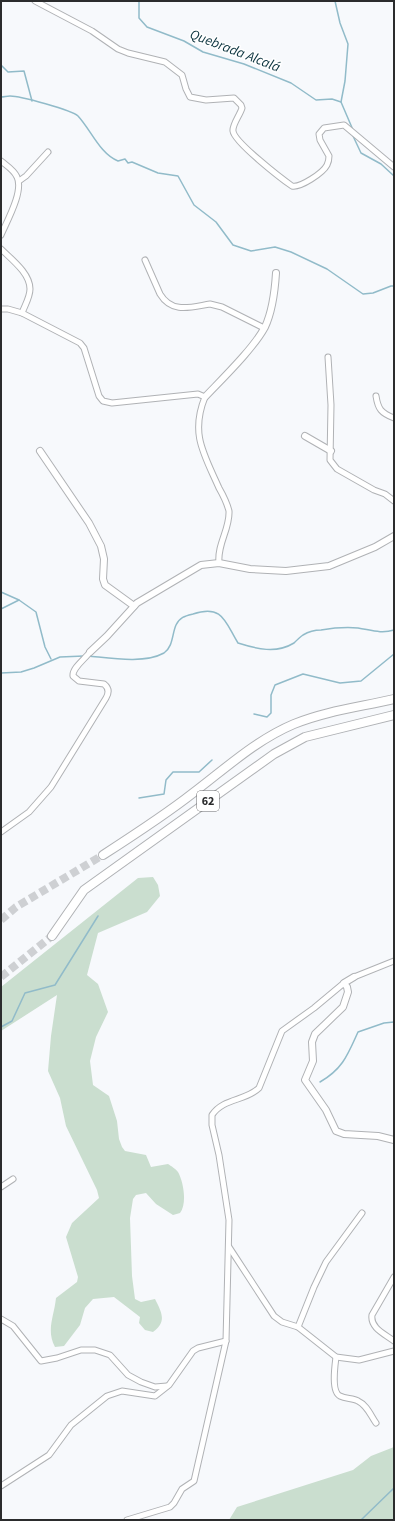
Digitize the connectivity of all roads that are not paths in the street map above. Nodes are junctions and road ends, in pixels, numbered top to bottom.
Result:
1 (35, 1) edge
2 (48, 152) dead end
3 (1, 162) edge
4 (394, 167) edge
5 (19, 181) junction
6 (1, 235) edge
7 (1, 249) edge
8 (145, 260) dead end
9 (276, 273) dead end
10 (1, 309) edge
11 (22, 313) junction
12 (264, 328) junction
13 (328, 357) dead end
14 (376, 396) dead end
15 (205, 397) junction
16 (394, 418) edge
17 (305, 436) dead end
18 (40, 451) dead end
19 (331, 451) junction
20 (394, 501) edge
21 (394, 536) edge
22 (219, 563) junction
23 (134, 606) junction
24 (90, 652) joint
25 (394, 699) edge
26 (394, 715) edge
27 (1, 832) edge
28 (103, 855) tunnel mouth
29 (52, 936) tunnel mouth
30 (394, 961) edge
31 (354, 977) joint
32 (344, 983) junction
33 (394, 1140) edge
34 (13, 1179) dead end
35 (1, 1187) edge
36 (362, 1213) dead end
37 (228, 1246) junction
38 (394, 1277) edge
39 (1, 1319) edge
40 (298, 1327) junction
41 (226, 1341) junction
42 (394, 1341) edge
43 (394, 1350) edge
44 (336, 1357) junction
45 (169, 1385) junction
46 (376, 1423) dead end
47 (1, 1486) edge
48 (127, 1520) edge

1 - 4 street
2 - 5 street
3 - 5 street
5 - 6 street
7 - 11 street
8 - 12 street
9 - 12 street
10 - 11 street
11 - 15 street
12 - 15 street
13 - 19 street
14 - 16 street
15 - 22 street
17 - 19 street
18 - 23 street
19 - 20 street
21 - 22 street
22 - 23 street
23 - 24 street
24 - 27 street
25 - 28 highway, 62
26 - 29 highway, 62
30 - 31 street
31 - 32 street
32 - 33 street
32 - 37 street
34 - 35 street
36 - 40 street
37 - 40 street
37 - 41 street
38 - 42 street
39 - 45 street
40 - 44 street
41 - 45 street
41 - 48 street
43 - 44 street
44 - 46 street
45 - 47 street

